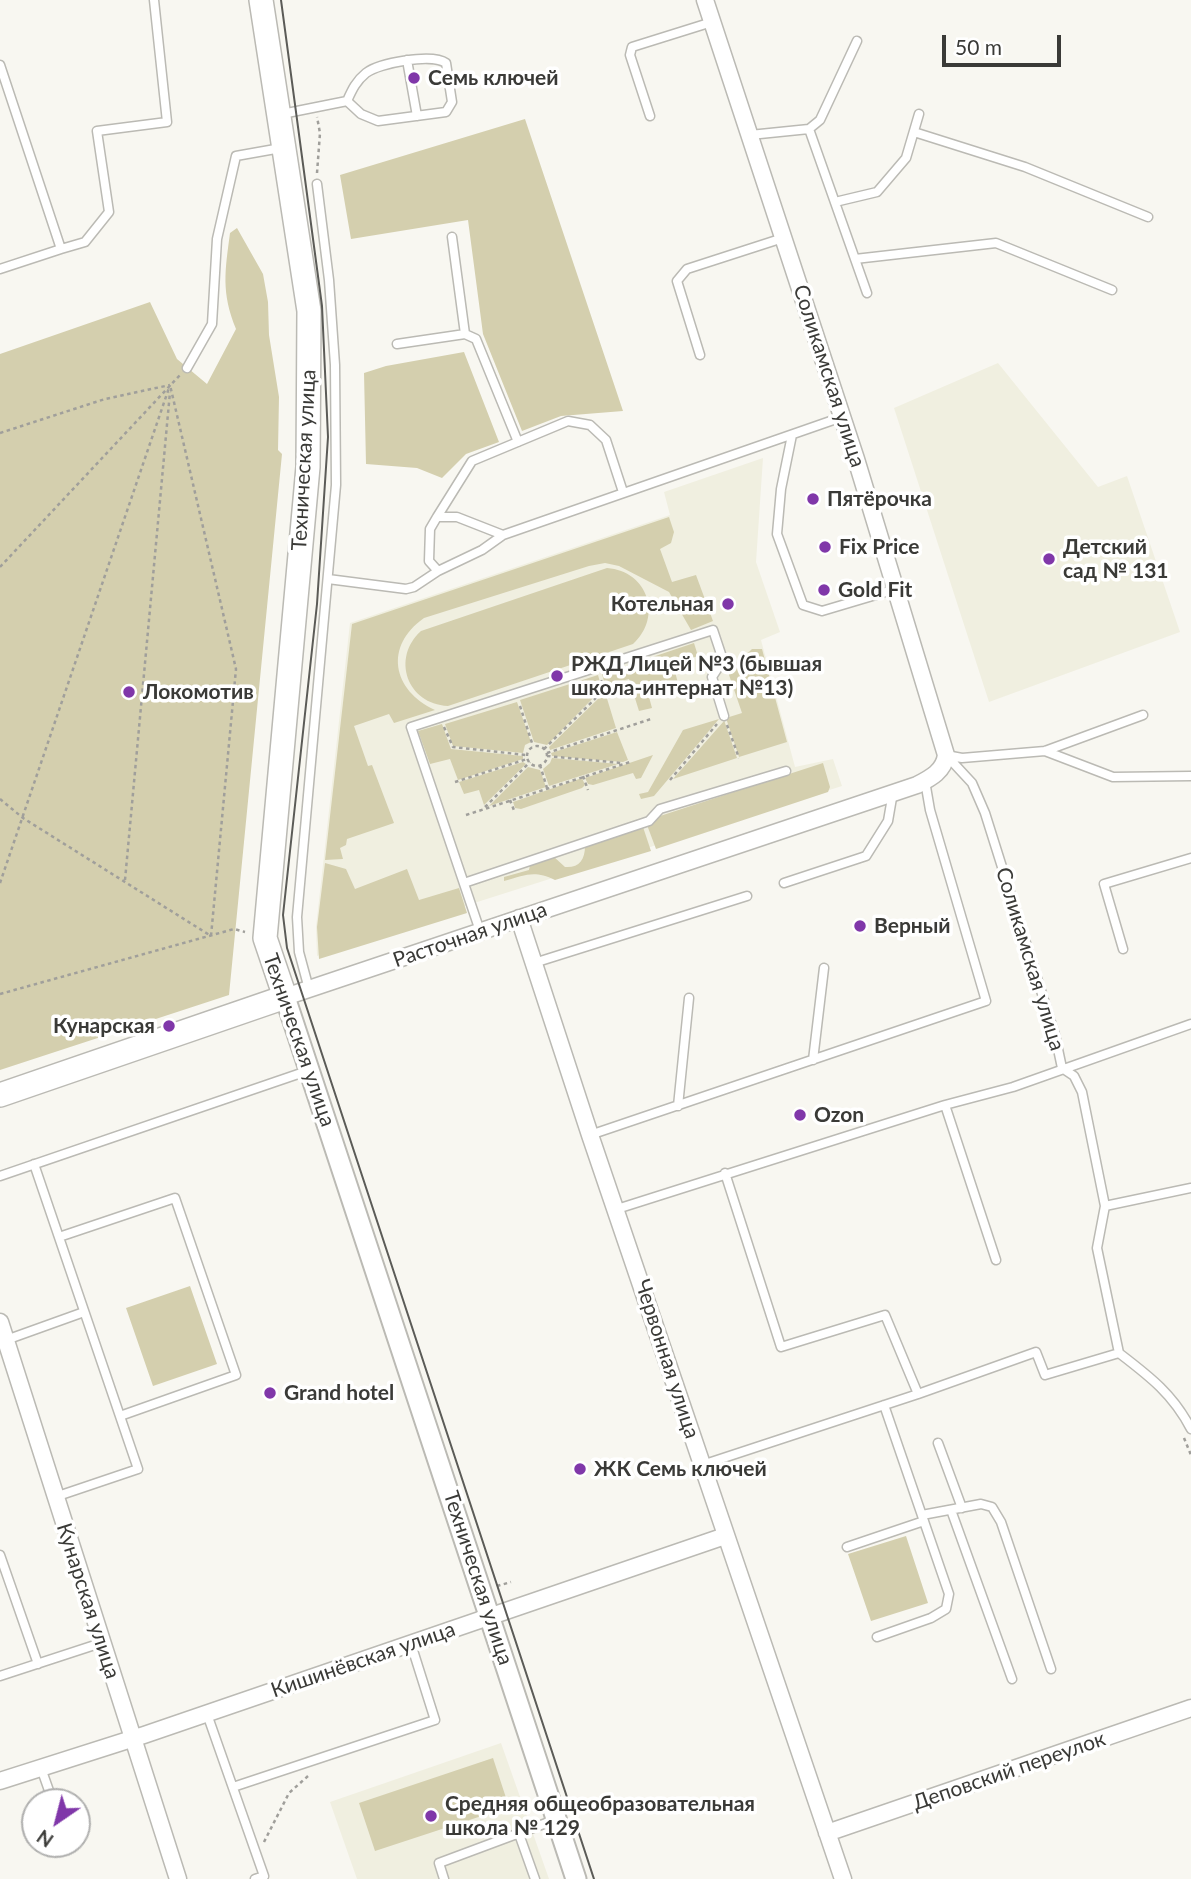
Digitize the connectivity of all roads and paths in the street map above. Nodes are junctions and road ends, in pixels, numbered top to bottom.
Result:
1 (153, 0) edge
2 (261, 0) edge
3 (705, 0) edge
4 (712, 22) junction
5 (857, 41) dead end
6 (407, 60) junction
7 (0, 65) edge
8 (347, 101) junction
9 (316, 106) junction
10 (919, 114) dead end
11 (279, 115) junction
12 (417, 116) junction
13 (649, 116) dead end
14 (809, 129) junction
15 (914, 132) junction
16 (750, 135) junction
17 (284, 148) junction
18 (317, 184) joint
19 (835, 202) junction
20 (1148, 217) dead end
21 (452, 237) dead end
22 (783, 238) junction
23 (61, 249) junction
24 (855, 259) junction
25 (0, 269) edge
26 (1112, 290) dead end
27 (867, 293) dead end
28 (465, 334) junction
29 (397, 344) dead end
30 (700, 355) dead end
31 (187, 368) joint
32 (170, 385) junction
33 (842, 417) junction
34 (0, 433) edge
35 (792, 435) junction
36 (519, 442) junction
37 (623, 492) junction
38 (437, 517) junction
39 (503, 535) junction
40 (0, 567) edge
41 (438, 571) junction
42 (328, 579) junction
43 (897, 589) junction
44 (597, 668) junction
45 (516, 694) junction
46 (1143, 715) dead end
47 (724, 716) junction
48 (440, 718) junction
49 (651, 719) dead end
50 (533, 746) junction
51 (1045, 751) junction
52 (546, 753) junction
53 (946, 755) junction
54 (739, 758) dead end
55 (528, 759) junction
56 (630, 762) dead end
57 (624, 763) junction
58 (540, 765) junction
59 (786, 771) dead end
60 (583, 776) junction
61 (932, 776) junction
62 (1191, 776) edge
63 (670, 780) dead end
64 (455, 782) dead end
65 (547, 788) junction
66 (588, 790) dead end
67 (893, 792) junction
68 (0, 799) edge
69 (510, 800) junction
70 (483, 809) junction
71 (515, 813) dead end
72 (466, 815) dead end
73 (23, 818) junction
74 (1191, 858) edge
75 (125, 882) junction
76 (0, 883) edge
77 (464, 883) junction
78 (785, 883) dead end
79 (747, 896) dead end
80 (519, 918) junction
81 (480, 931) junction
82 (245, 932) dead end
83 (211, 936) junction
84 (1123, 949) dead end
85 (534, 963) junction
86 (824, 968) dead end
87 (309, 989) junction
88 (0, 994) edge
89 (285, 997) junction
90 (689, 998) dead end
91 (1191, 1024) edge
92 (813, 1060) junction
93 (1062, 1068) junction
94 (310, 1070) junction
95 (0, 1095) edge
96 (945, 1105) junction
97 (678, 1106) junction
98 (590, 1135) junction
99 (34, 1164) junction
100 (725, 1173) junction
101 (0, 1176) edge
102 (1191, 1188) edge
103 (1105, 1206) junction
104 (617, 1209) junction
105 (59, 1237) junction
106 (996, 1260) dead end
107 (85, 1312) junction
108 (0, 1322) edge
109 (6, 1340) junction
110 (1119, 1353) junction
111 (918, 1394) junction
112 (884, 1405) junction
113 (120, 1416) junction
114 (1191, 1429) edge
115 (938, 1443) dead end
116 (702, 1465) junction
117 (55, 1497) junction
118 (962, 1508) junction
119 (951, 1510) junction
120 (923, 1518) junction
121 (725, 1536) junction
122 (847, 1547) dead end
123 (0, 1555) edge
124 (491, 1617) junction
125 (877, 1637) dead end
126 (101, 1643) junction
127 (411, 1644) junction
128 (38, 1664) junction
129 (1051, 1669) dead end
130 (0, 1676) edge
131 (1012, 1679) dead end
132 (1191, 1708) edge
133 (207, 1714) junction
134 (132, 1738) junction
135 (335, 1754) junction
136 (41, 1768) junction
137 (0, 1781) edge
138 (233, 1787) junction
139 (48, 1788) edge
140 (557, 1819) junction
141 (827, 1833) junction
142 (519, 1834) junction
143 (257, 1857) junction
144 (261, 1878) edge
145 (178, 1879) edge
146 (444, 1879) edge
147 (534, 1879) edge
148 (576, 1879) edge
149 (843, 1879) edge

1 - 23 lane
2 - 11 main road, Техническая улица
3 - 4 street, Соликамская улица
4 - 13 lane
4 - 16 street, Соликамская улица
5 - 14 lane
6 - 8 lane
6 - 12 lane
6 - 12 lane
7 - 23 lane
8 - 9 lane
8 - 12 lane
9 - 11 lane
9 - 18 path
10 - 15 lane
11 - 17 main road, Техническая улица
14 - 16 lane
14 - 19 lane
15 - 19 lane
15 - 20 lane
16 - 22 street, Соликамская улица
17 - 31 lane
17 - 89 main road, Техническая улица
18 - 42 lane
19 - 24 lane
21 - 28 lane
22 - 30 lane
22 - 33 street, Соликамская улица
23 - 25 lane
24 - 26 lane
24 - 27 lane
28 - 29 lane
28 - 36 lane
31 - 32 path
32 - 34 path
32 - 40 path
32 - 73 path
32 - 75 path
32 - 83 path
33 - 35 lane
33 - 43 street, Соликамская улица
35 - 37 lane
35 - 43 lane
36 - 37 lane
36 - 38 lane
37 - 39 lane
38 - 39 lane
38 - 41 lane
39 - 41 lane
41 - 42 lane
42 - 87 lane
43 - 53 street, Соликамская улица
44 - 45 lane
44 - 47 lane
44 - 52 path
45 - 48 lane
45 - 50 path
46 - 51 lane
47 - 54 path
47 - 63 path
48 - 55 path
48 - 77 lane
49 - 52 path
50 - 52 path
50 - 55 path
51 - 53 lane
51 - 62 lane
52 - 57 path
52 - 58 path
53 - 61 street
53 - 93 lane, Соликамская улица
55 - 58 path
55 - 64 path
55 - 70 path
56 - 57 path
57 - 60 path
58 - 65 path
59 - 77 lane
60 - 65 path
60 - 66 path
61 - 67 street, Расточная улица
61 - 92 lane
65 - 69 path
67 - 78 lane
67 - 80 street, Расточная улица
68 - 73 path
69 - 70 path
69 - 71 path
70 - 72 path
73 - 75 path
73 - 76 path
74 - 84 lane
75 - 83 path
77 - 81 lane
79 - 85 lane
80 - 81 street, Расточная улица
80 - 85 street, Червонная улица
81 - 87 street, Расточная улица
82 - 83 path
83 - 88 path
85 - 98 street, Червонная улица
86 - 92 lane
87 - 89 street, Расточная улица
89 - 94 street, Техническая улица
89 - 95 main road, Расточная улица
90 - 97 lane
91 - 93 lane
92 - 97 lane
93 - 96 lane
93 - 103 lane, Соликамская улица
94 - 99 lane
94 - 124 street, Техническая улица
96 - 100 lane
96 - 106 lane
97 - 98 lane
98 - 104 street, Червонная улица
99 - 101 lane
99 - 105 lane
100 - 104 lane
100 - 111 lane
102 - 103 lane
103 - 110 lane, Соликамская улица
104 - 116 street, Червонная улица
105 - 107 lane
105 - 113 lane
107 - 109 lane
107 - 113 lane
108 - 109 street, Кунарская улица
109 - 117 street, Кунарская улица
110 - 111 lane
110 - 114 lane
111 - 112 lane
112 - 116 lane
112 - 120 lane
113 - 117 lane
115 - 118 lane
116 - 121 street, Червонная улица
117 - 126 street, Кунарская улица
118 - 119 lane
118 - 129 lane
119 - 120 lane
119 - 131 lane
120 - 122 lane
120 - 125 lane
121 - 124 street, Кишинёвская улица
121 - 141 street, Червонная улица
123 - 128 lane
124 - 127 street, Кишинёвская улица
124 - 140 street, Техническая улица
126 - 128 lane
126 - 134 street, Кунарская улица
127 - 133 street, Кишинёвская улица
127 - 135 lane
128 - 130 lane
132 - 141 street, Деповский переулок
133 - 134 street, Кишинёвская улица
133 - 138 lane
134 - 136 street, Кишинёвская улица
134 - 145 street, Кунарская улица
135 - 138 lane
135 - 143 path
136 - 137 street, Кишинёвская улица
136 - 139 lane
138 - 143 lane
140 - 142 lane
140 - 148 street, Техническая улица
141 - 149 street, Червонная улица
142 - 146 lane
142 - 147 lane
143 - 144 lane

